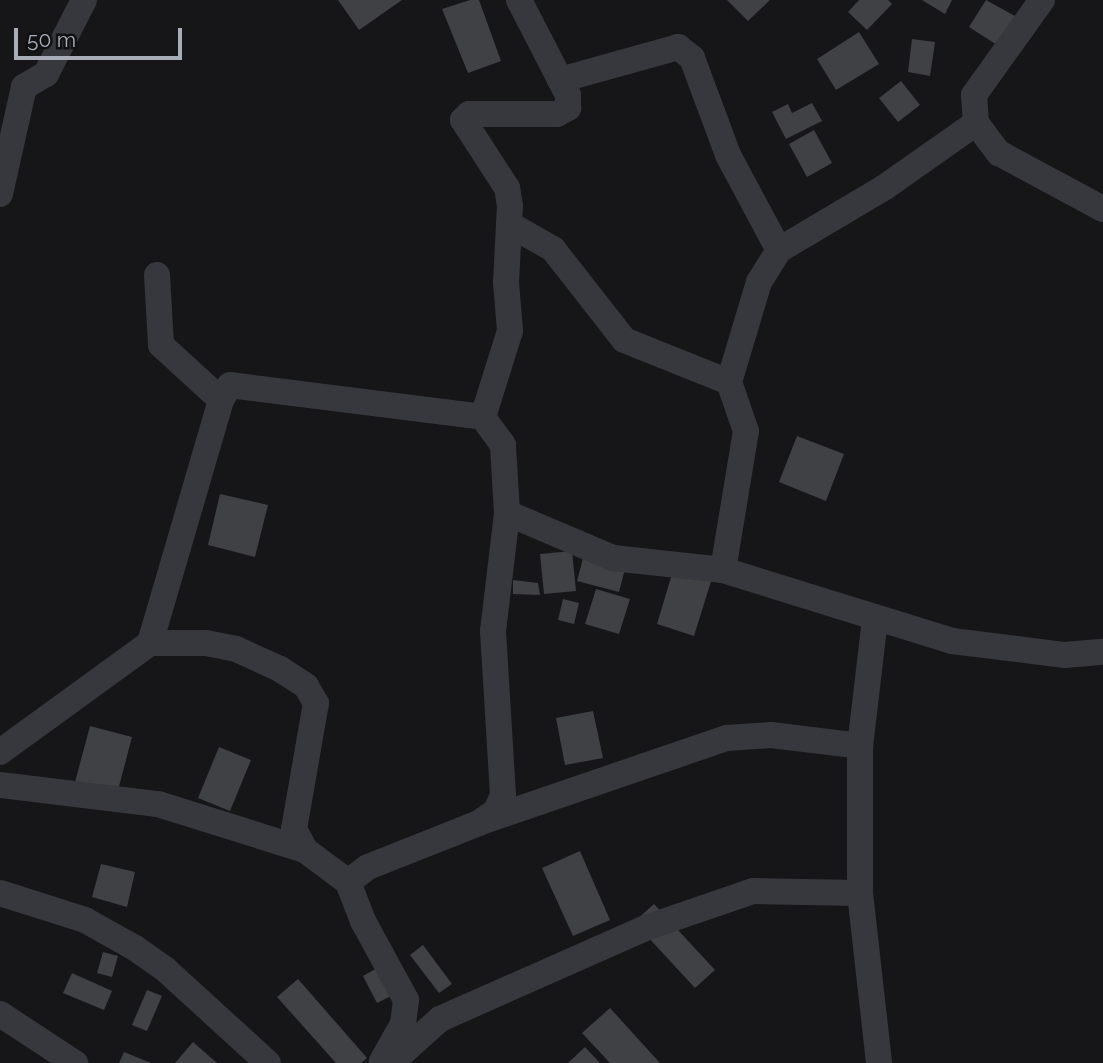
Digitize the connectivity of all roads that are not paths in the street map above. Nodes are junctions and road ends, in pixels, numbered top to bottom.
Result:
1 (84, 0) edge
2 (519, 0) edge
3 (1042, 0) edge
4 (560, 80) junction
5 (976, 123) junction
6 (0, 194) edge
7 (1103, 209) edge
8 (509, 224) junction
9 (779, 250) junction
10 (157, 275) dead end
11 (729, 382) junction
12 (220, 400) junction
13 (483, 417) junction
14 (507, 513) junction
15 (723, 570) junction
16 (875, 620) junction
17 (150, 643) junction
18 (1103, 652) edge
19 (860, 746) junction
20 (0, 752) edge
21 (0, 785) edge
22 (479, 823) junction
23 (305, 850) junction
24 (348, 882) junction
25 (0, 893) edge
26 (860, 893) junction
27 (0, 1014) edge
28 (75, 1063) edge
29 (268, 1063) edge
30 (381, 1063) edge
31 (391, 1063) edge
32 (879, 1063) edge

1 - 6 street
2 - 4 street
3 - 5 street
4 - 8 street
4 - 9 street
5 - 7 street
5 - 9 street
8 - 11 street
8 - 13 street
9 - 11 street
10 - 12 street
11 - 15 street
12 - 13 street
12 - 17 street
13 - 14 street
14 - 15 street
14 - 22 street
15 - 16 street
16 - 18 street
16 - 19 street
17 - 20 street
17 - 23 street
19 - 22 street
19 - 26 street
21 - 23 street
22 - 24 street
23 - 24 street
24 - 30 street
25 - 29 street
26 - 31 street
26 - 32 street
27 - 28 street

